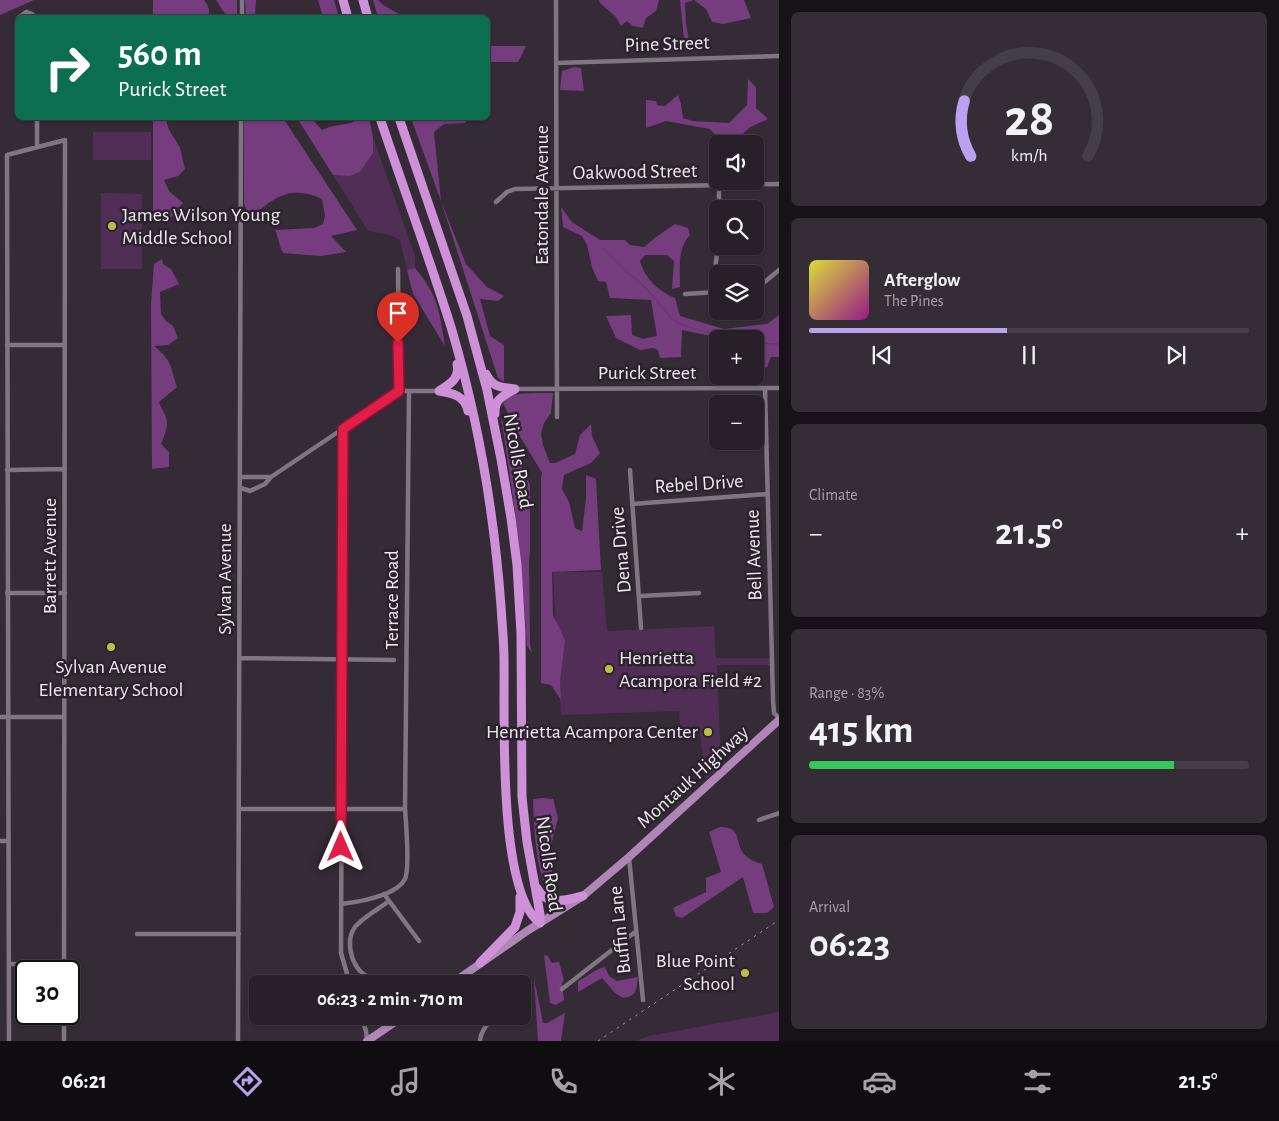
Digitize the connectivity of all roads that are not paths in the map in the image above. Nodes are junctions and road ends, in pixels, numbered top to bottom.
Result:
1 (242, 0) edge
2 (343, 0) edge
3 (364, 0) edge
4 (556, 0) edge
5 (242, 15) edge
6 (347, 15) edge
7 (368, 15) edge
8 (779, 56) edge
9 (556, 63) junction
10 (37, 120) edge
11 (241, 120) edge
12 (381, 120) edge
13 (400, 120) edge
14 (37, 147) junction
15 (764, 184) edge
16 (779, 184) edge
17 (709, 186) edge
18 (558, 188) junction
19 (496, 202) dead end
20 (398, 269) dead end
21 (779, 270) edge
22 (764, 282) edge
23 (709, 292) edge
24 (685, 294) dead end
25 (454, 339) junction
26 (7, 345) junction
27 (65, 345) junction
28 (481, 363) junction
29 (765, 388) junction
30 (779, 388) edge
31 (558, 389) junction
32 (515, 390) junction
33 (399, 391) junction
34 (439, 391) junction
35 (409, 392) junction
36 (557, 417) dead end
37 (475, 426) junction
38 (343, 429) junction
39 (496, 437) junction
40 (7, 470) junction
41 (65, 470) junction
42 (630, 470) dead end
43 (241, 477) junction
44 (271, 477) junction
45 (241, 488) junction
46 (768, 494) junction
47 (632, 504) junction
48 (7, 593) junction
49 (65, 593) junction
50 (699, 593) dead end
51 (640, 596) junction
52 (641, 628) dead end
53 (240, 658) junction
54 (342, 660) junction
55 (394, 660) dead end
56 (0, 717) edge
57 (8, 717) junction
58 (64, 717) junction
59 (779, 719) edge
60 (239, 809) junction
61 (341, 809) junction
62 (405, 809) junction
63 (779, 814) edge
64 (759, 820) dead end
65 (0, 840) edge
66 (8, 840) junction
67 (628, 857) junction
68 (518, 882) junction
69 (535, 882) junction
70 (384, 894) junction
71 (583, 896) junction
72 (389, 901) junction
73 (341, 904) junction
74 (540, 923) junction
75 (635, 932) junction
76 (137, 934) dead end
77 (239, 934) junction
78 (419, 941) dead end
79 (64, 960) edge
80 (480, 963) junction
81 (9, 964) junction
82 (15, 964) edge
83 (347, 975) edge
84 (366, 975) edge
85 (463, 975) edge
86 (562, 990) dead end
87 (643, 1000) dead end
88 (64, 1025) edge
89 (364, 1025) edge
90 (391, 1025) edge
91 (488, 1025) edge
92 (9, 1041) edge
93 (64, 1041) edge
94 (238, 1041) edge
95 (367, 1041) edge
96 (480, 1041) edge

1 - 5 street
2 - 6 highway
3 - 7 highway
4 - 9 street, Eatondale Avenue
8 - 9 street, Pine Street
9 - 18 street, Eatondale Avenue
10 - 14 street
11 - 43 street, Sylvan Avenue
12 - 25 highway, Nicolls Road
13 - 28 highway, Nicolls Road
14 - 26 street
14 - 27 street, Barrett Avenue
15 - 16 street, Oakwood Street
17 - 18 street, Oakwood Street
18 - 19 street, Oakwood Street
18 - 31 street, Eatondale Avenue
20 - 33 street
21 - 22 street
23 - 24 street
25 - 34 highway
25 - 37 highway, Nicolls Road
26 - 27 street
26 - 40 street
27 - 41 street, Barrett Avenue
28 - 32 highway
28 - 39 highway, Nicolls Road
29 - 30 street, Purick Street
29 - 31 street, Purick Street
29 - 46 street, Bell Avenue
31 - 32 street, Purick Street
31 - 36 street, Eatondale Avenue
32 - 39 highway
33 - 35 street
33 - 38 street
34 - 35 street
34 - 37 highway
35 - 62 street, Terrace Road
37 - 68 highway, Nicolls Road
38 - 44 street
38 - 54 street
39 - 69 highway, Nicolls Road
40 - 41 street
40 - 48 street
41 - 49 street, Barrett Avenue
42 - 47 street, Dena Drive
43 - 44 street
43 - 45 street, Sylvan Avenue
44 - 45 street
45 - 53 street, Sylvan Avenue
46 - 47 street, Rebel Drive
46 - 59 street, Bell Avenue
47 - 51 street, Dena Drive
48 - 49 street
48 - 57 street
49 - 58 street, Barrett Avenue
50 - 51 street
51 - 52 street, Dena Drive
53 - 54 street
53 - 60 street, Sylvan Avenue
54 - 55 street
54 - 61 street
56 - 57 street
57 - 58 street
57 - 66 street
58 - 79 street, Barrett Avenue
59 - 67 main road, Montauk Highway
60 - 61 street
60 - 77 street, Sylvan Avenue
61 - 62 street
61 - 73 street
62 - 70 street, Terrace Road
63 - 64 street
65 - 66 street
66 - 81 street
67 - 71 main road, Montauk Highway
67 - 75 street, Buffin Lane
68 - 74 highway, Nicolls Road
68 - 80 highway
69 - 71 highway
69 - 74 highway, Nicolls Road
70 - 72 street
70 - 73 street
71 - 74 main road
72 - 78 street
72 - 84 street
73 - 83 street
74 - 80 main road
75 - 86 street
75 - 87 street, Buffin Lane
76 - 77 street
77 - 94 street, Sylvan Avenue
80 - 85 main road
81 - 82 street
81 - 92 street
88 - 93 street
89 - 95 street
90 - 95 main road
91 - 96 street

